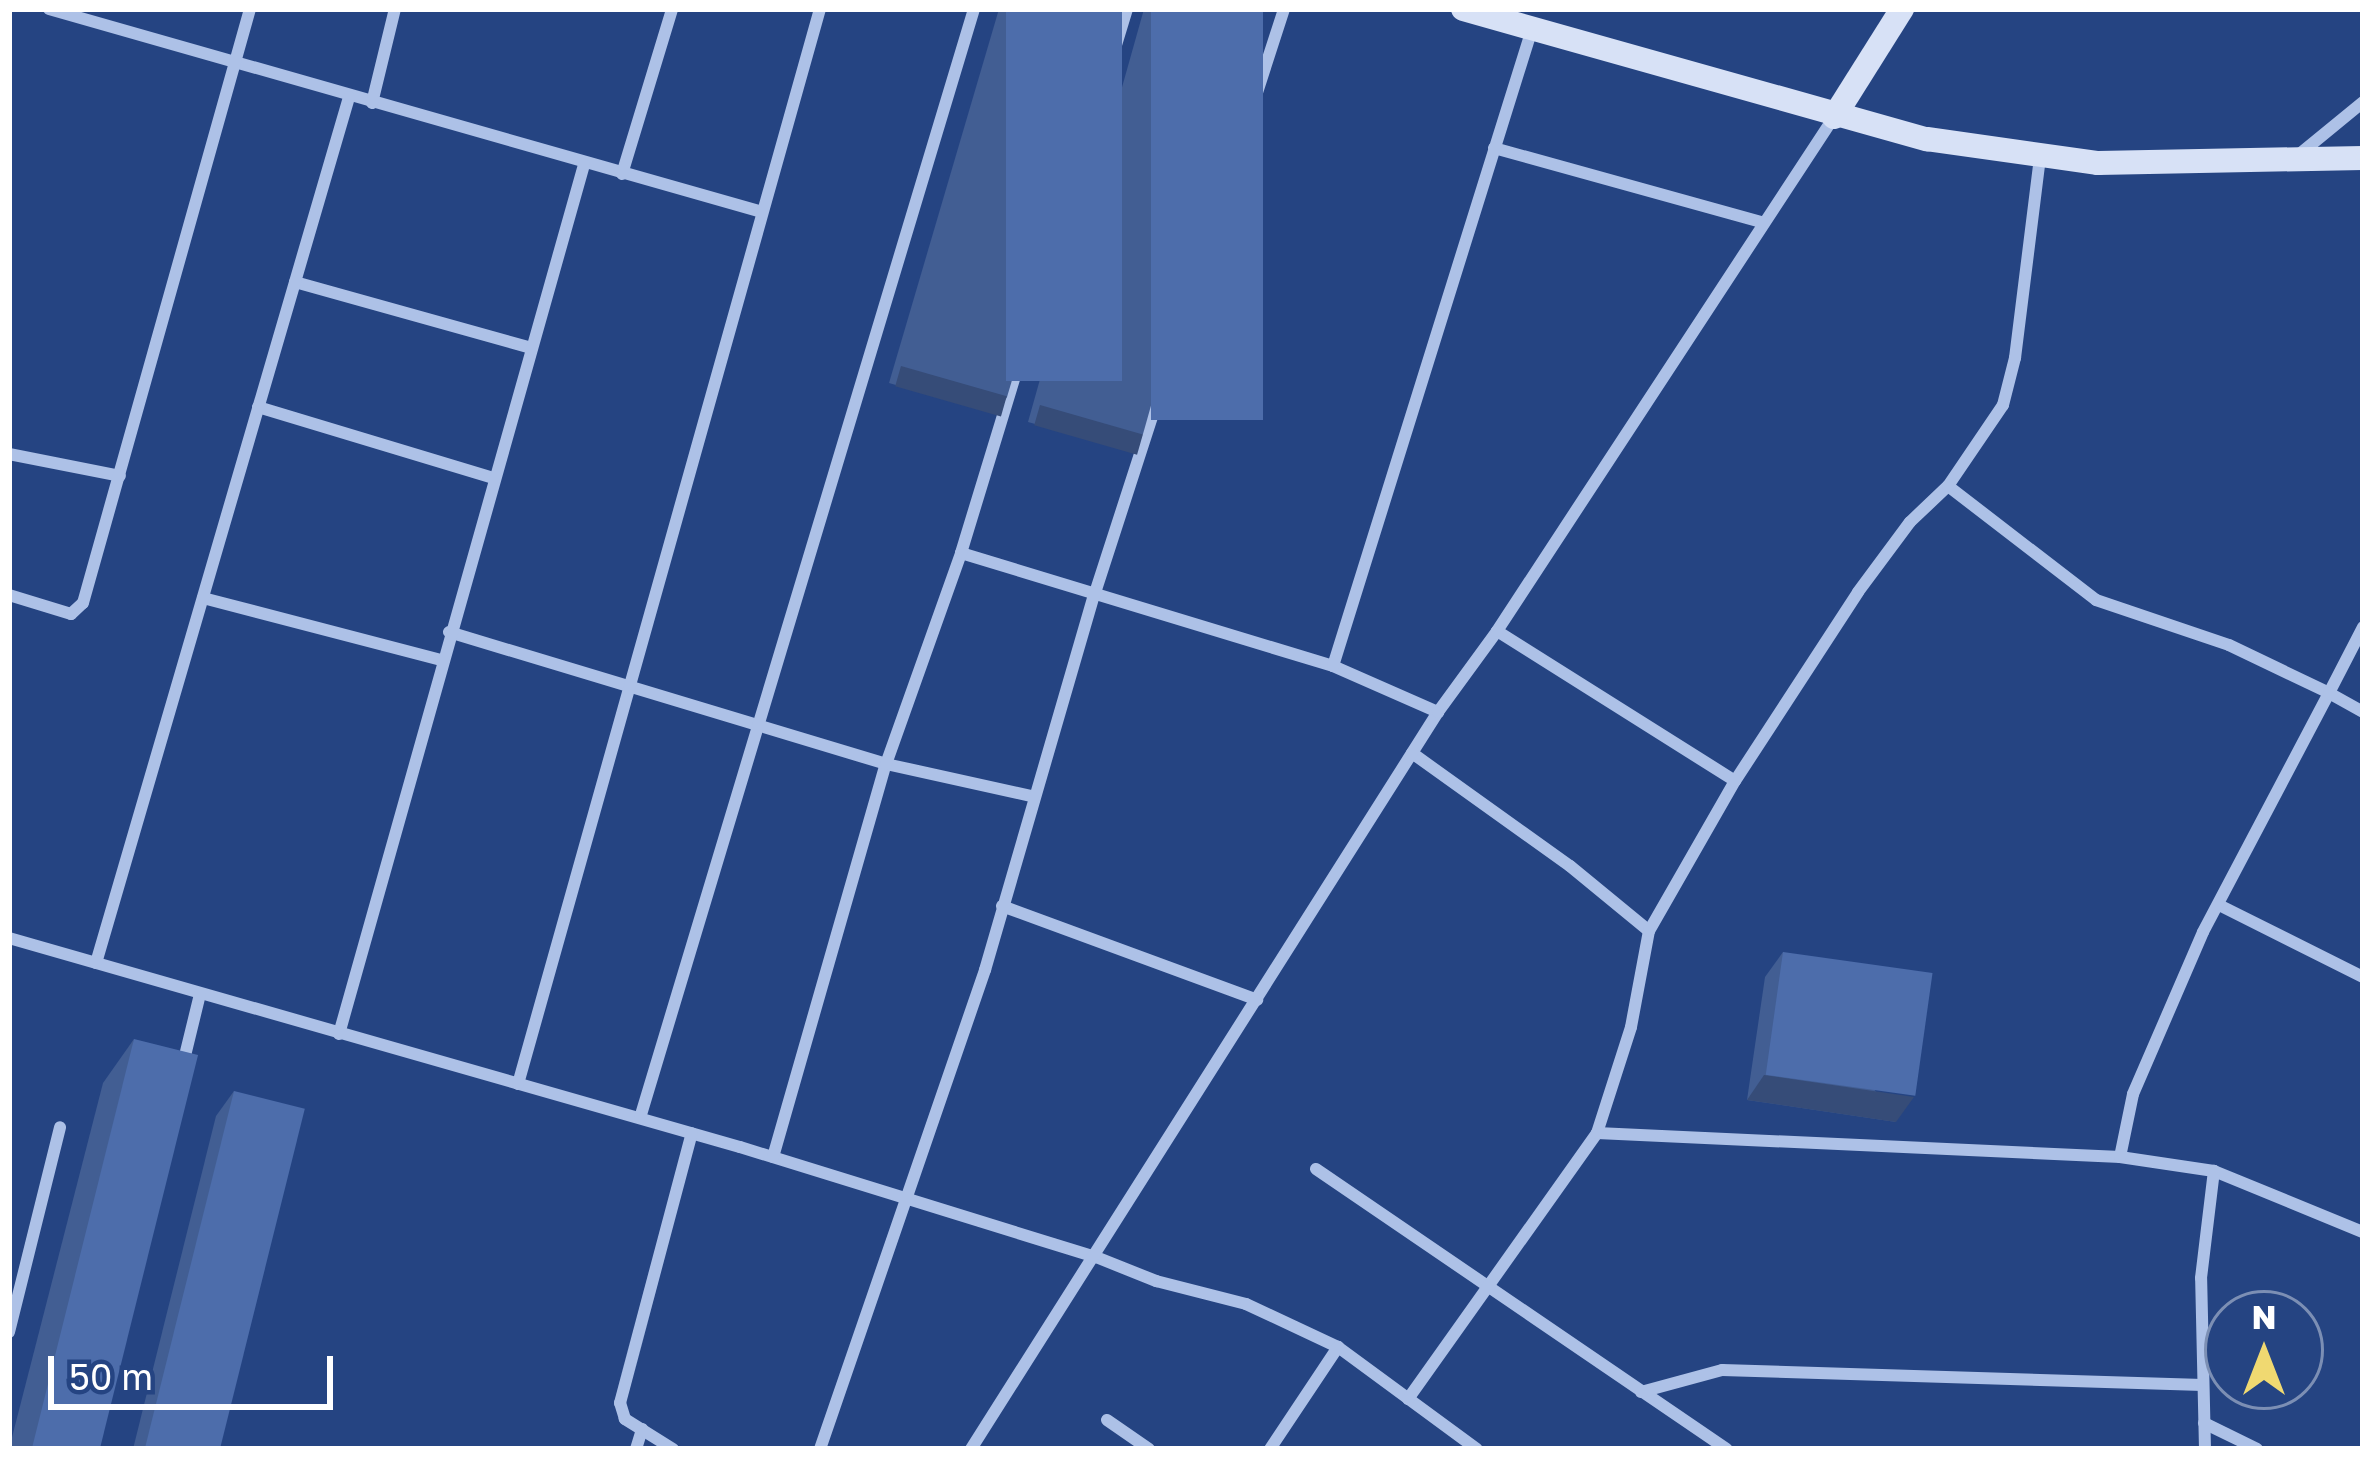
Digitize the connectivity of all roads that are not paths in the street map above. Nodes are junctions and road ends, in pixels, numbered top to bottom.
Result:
1 (50, 9) edge
2 (250, 9) edge
3 (395, 9) edge
4 (672, 9) edge
5 (820, 9) edge
6 (974, 9) edge
7 (1127, 9) edge
8 (1284, 9) edge
9 (1462, 9) edge
10 (1902, 9) edge
11 (1532, 28) junction
12 (236, 63) junction
13 (349, 97) junction
14 (2363, 102) edge
15 (372, 103) junction
16 (1834, 117) junction
17 (1494, 148) junction
18 (2040, 158) junction
19 (2295, 158) junction
20 (2363, 158) edge
21 (584, 165) junction
22 (622, 174) junction
23 (762, 212) junction
24 (1764, 223) junction
25 (295, 281) junction
26 (531, 348) junction
27 (259, 407) junction
28 (9, 454) edge
29 (120, 476) junction
30 (493, 478) junction
31 (1948, 486) junction
32 (961, 553) junction
33 (9, 596) edge
34 (1094, 596) junction
35 (203, 598) junction
36 (2363, 627) edge
37 (1497, 631) junction
38 (449, 632) junction
39 (441, 660) junction
40 (1333, 666) junction
41 (626, 686) junction
42 (2329, 693) junction
43 (1438, 712) junction
44 (2363, 712) edge
45 (754, 725) junction
46 (1412, 753) junction
47 (886, 764) junction
48 (1735, 781) junction
49 (1031, 796) junction
50 (1002, 906) junction
51 (2221, 906) junction
52 (1649, 931) junction
53 (9, 938) edge
54 (96, 963) junction
55 (2363, 977) edge
56 (200, 994) junction
57 (1257, 1000) junction
58 (339, 1034) junction
59 (518, 1084) junction
60 (178, 1085) edge
61 (640, 1118) junction
62 (60, 1126) dead end
63 (692, 1133) junction
64 (1597, 1133) junction
65 (773, 1157) junction
66 (2120, 1157) junction
67 (1316, 1169) dead end
68 (2214, 1172) junction
69 (906, 1198) junction
70 (2363, 1232) edge
71 (1096, 1258) junction
72 (1486, 1288) junction
73 (9, 1332) edge
74 (1338, 1347) junction
75 (2203, 1384) junction
76 (1641, 1392) junction
77 (1408, 1399) junction
78 (1107, 1420) dead end
79 (2204, 1423) junction
80 (642, 1429) junction
81 (636, 1449) edge
82 (673, 1449) edge
83 (820, 1449) edge
84 (971, 1449) edge
85 (1149, 1449) edge
86 (1270, 1449) edge
87 (1477, 1449) edge
88 (1727, 1449) edge
89 (2206, 1449) edge
90 (2258, 1449) edge

1 - 12 street
2 - 12 street
3 - 15 street
4 - 22 street
5 - 23 street
6 - 45 street
7 - 32 street
8 - 34 street
9 - 11 main road
10 - 16 main road
11 - 16 main road
11 - 17 street
12 - 13 street
12 - 29 street
13 - 15 street
13 - 25 street
14 - 19 street
15 - 21 street
16 - 18 main road
16 - 24 street
17 - 24 street
17 - 40 street
18 - 19 main road
18 - 31 street
19 - 20 main road
21 - 22 street
21 - 26 street
22 - 23 street
23 - 41 street
24 - 37 street
25 - 26 street
25 - 27 street
26 - 30 street
27 - 30 street
27 - 35 street
28 - 29 street
29 - 33 street
30 - 38 street
31 - 42 street
31 - 48 street
32 - 34 street
32 - 47 street
34 - 40 street
34 - 49 street
35 - 39 street
35 - 54 street
36 - 42 street
37 - 43 street
37 - 48 street
38 - 39 street
38 - 41 street
39 - 58 street
40 - 43 street
41 - 45 street
41 - 59 street
42 - 44 street
42 - 51 street
43 - 46 street
45 - 47 street
45 - 61 street
46 - 52 street
46 - 57 street
47 - 49 street
47 - 65 street
48 - 52 street
49 - 50 street
50 - 57 street
50 - 69 street
51 - 55 street
51 - 66 street
52 - 64 street
53 - 54 street
54 - 56 street
56 - 58 street
56 - 60 street
57 - 71 street
58 - 59 street
59 - 61 street
61 - 63 street
62 - 73 street
63 - 65 street
63 - 80 street
64 - 66 street
64 - 72 street
65 - 69 street
66 - 68 street
67 - 72 street
68 - 70 street
68 - 75 street
69 - 71 street
69 - 83 street
71 - 74 street
71 - 84 street
72 - 76 street
72 - 77 street
74 - 77 street
74 - 86 street
75 - 76 street
75 - 79 street
76 - 88 street
77 - 87 street
78 - 85 street
79 - 89 street
79 - 90 street
80 - 81 street
80 - 82 street

